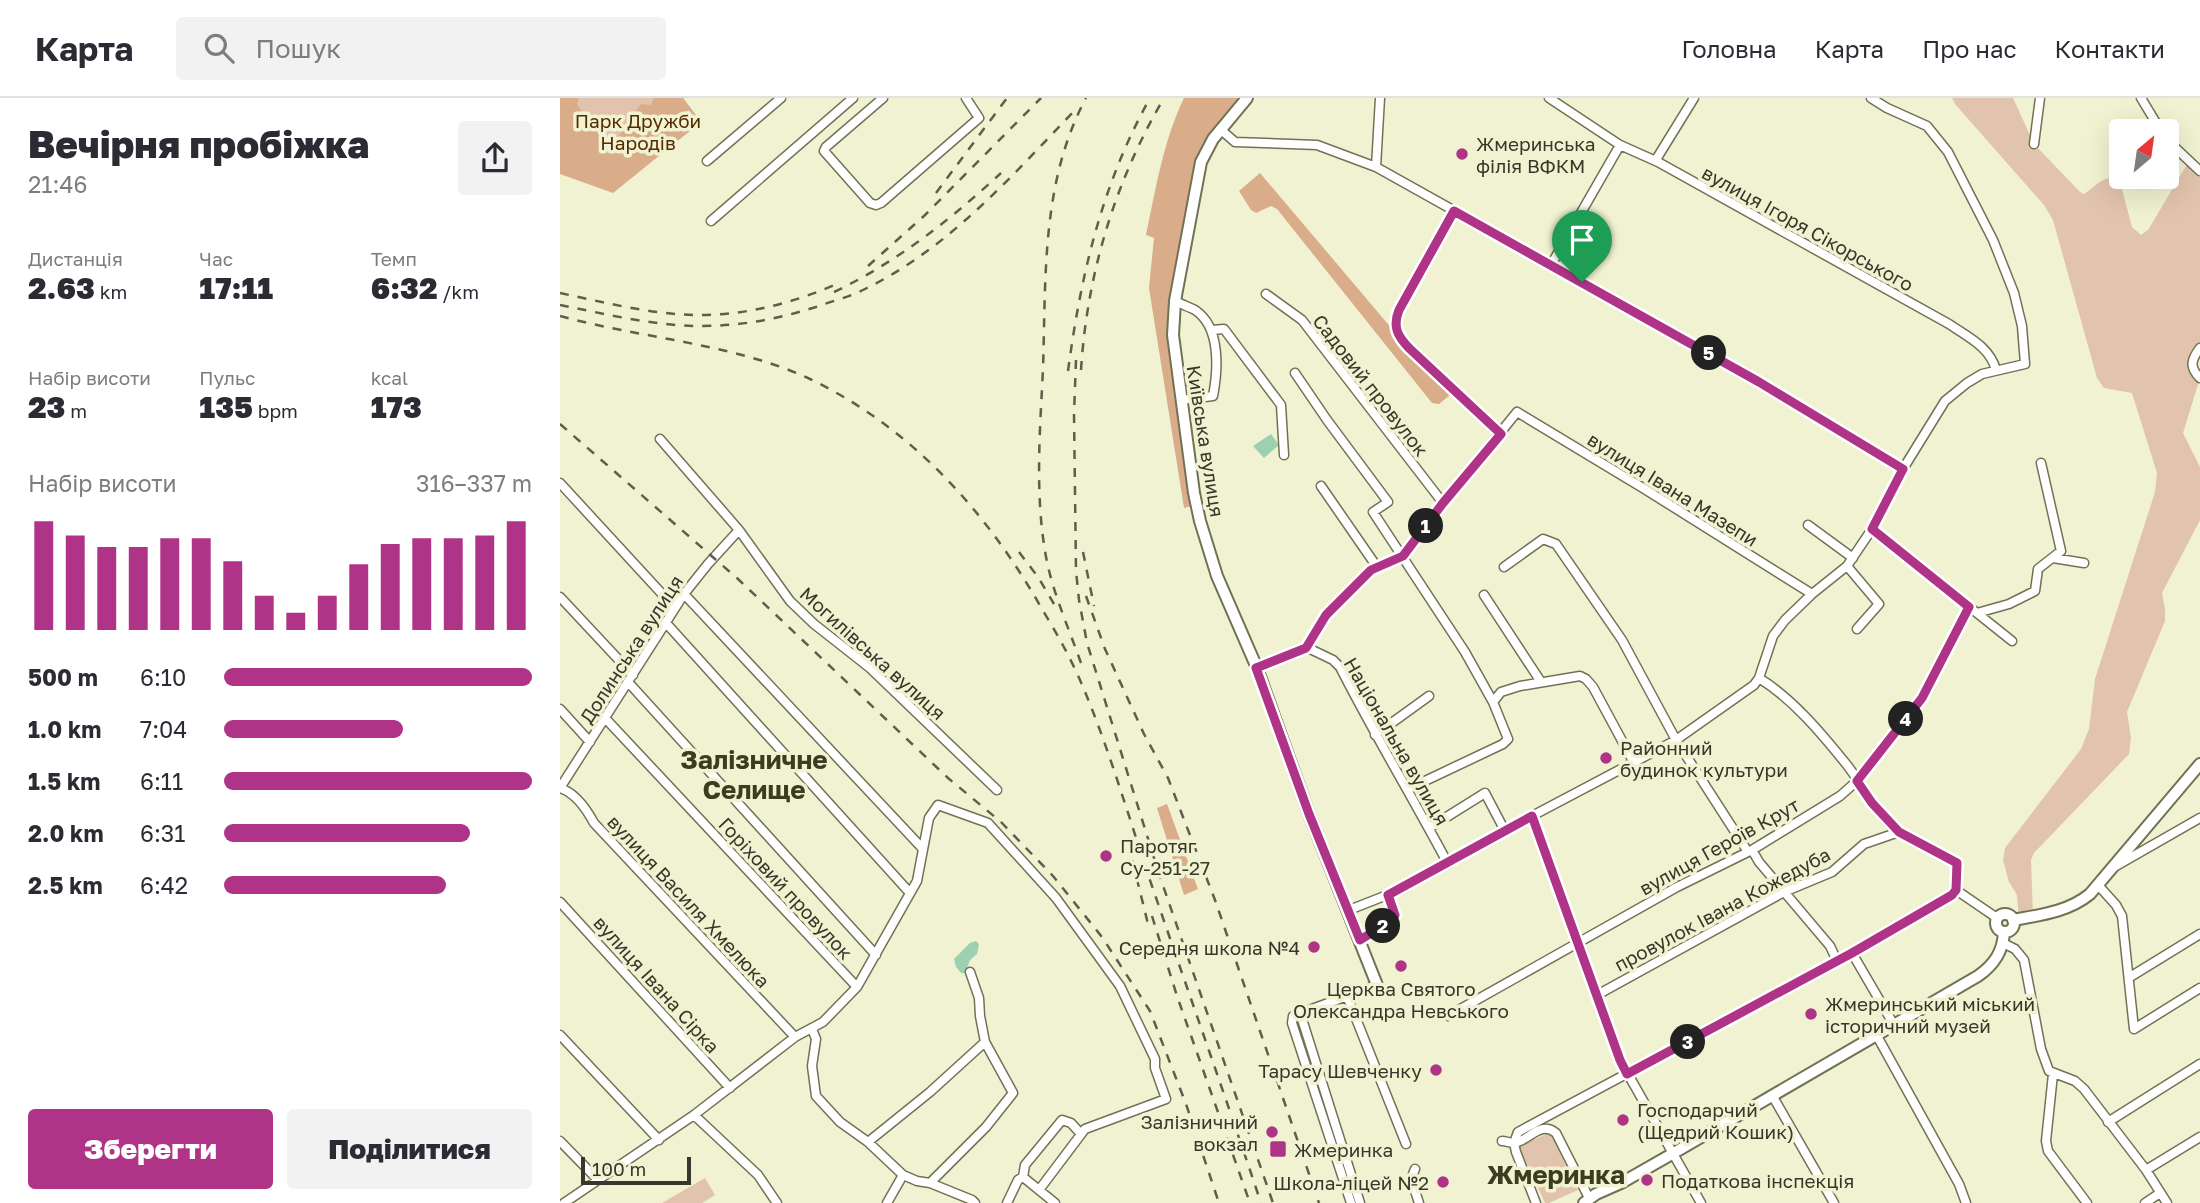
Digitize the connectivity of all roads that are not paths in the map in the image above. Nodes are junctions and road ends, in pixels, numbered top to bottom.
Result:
1 (781, 98) edge
2 (853, 98) edge
3 (883, 98) edge
4 (966, 98) edge
5 (1247, 98) edge
6 (1380, 98) edge
7 (1549, 98) edge
8 (1694, 98) edge
9 (1871, 98) edge
10 (2040, 98) edge
11 (2141, 98) edge
12 (2154, 119) edge
13 (1220, 130) junction
14 (2035, 144) dead end
15 (1620, 145) junction
16 (2179, 151) edge
17 (707, 161) dead end
18 (1658, 162) junction
19 (1376, 167) junction
20 (2200, 171) edge
21 (1454, 211) junction
22 (711, 221) dead end
23 (1551, 265) junction
24 (1266, 294) dead end
25 (1175, 301) junction
26 (1212, 330) junction
27 (2200, 348) edge
28 (1996, 370) junction
29 (1295, 373) dead end
30 (2200, 378) edge
31 (1181, 400) junction
32 (1501, 434) junction
33 (660, 439) dead end
34 (1284, 454) dead end
35 (2041, 463) dead end
36 (1903, 469) junction
37 (560, 483) edge
38 (1321, 486) dead end
39 (1443, 503) junction
40 (1808, 525) dead end
41 (1872, 529) junction
42 (739, 530) junction
43 (1403, 556) junction
44 (2053, 558) junction
45 (1850, 562) junction
46 (2084, 563) dead end
47 (1377, 567) junction
48 (1504, 567) dead end
49 (684, 594) junction
50 (1812, 594) junction
51 (1484, 595) dead end
52 (560, 597) edge
53 (1969, 607) junction
54 (675, 608) junction
55 (1977, 613) junction
56 (666, 623) junction
57 (1857, 629) dead end
58 (2012, 641) dead end
59 (1306, 648) junction
60 (1256, 668) junction
61 (1759, 678) junction
62 (630, 679) junction
63 (1541, 682) junction
64 (1429, 696) dead end
65 (1493, 702) junction
66 (560, 709) edge
67 (605, 718) junction
68 (1375, 735) junction
69 (1676, 740) junction
70 (590, 742) junction
71 (1634, 763) junction
72 (2200, 764) edge
73 (1857, 781) junction
74 (560, 788) edge
75 (1408, 789) junction
76 (997, 790) dead end
77 (1532, 816) junction
78 (2200, 818) edge
79 (1429, 828) junction
80 (1505, 831) junction
81 (1899, 832) junction
82 (923, 849) junction
83 (1750, 851) junction
84 (1448, 864) junction
85 (2114, 867) junction
86 (2098, 886) junction
87 (1956, 890) junction
88 (1784, 892) junction
89 (910, 893) junction
90 (1388, 895) junction
91 (560, 902) edge
92 (1349, 910) junction
93 (1998, 917) junction
94 (2013, 920) junction
95 (2200, 934) edge
96 (2003, 937) junction
97 (1360, 940) junction
98 (1578, 943) junction
99 (1852, 953) junction
100 (876, 955) junction
101 (1837, 961) junction
102 (970, 972) dead end
103 (2130, 977) junction
104 (1377, 985) joint
105 (857, 988) junction
106 (2200, 988) edge
107 (1597, 995) junction
108 (1347, 996) junction
109 (1304, 1012) junction
110 (1448, 1016) dead end
111 (1894, 1025) junction
112 (812, 1029) junction
113 (560, 1035) edge
114 (1877, 1035) junction
115 (794, 1037) junction
116 (985, 1042) junction
117 (2200, 1064) edge
118 (1627, 1074) junction
119 (2053, 1074) junction
120 (730, 1088) junction
121 (1772, 1095) junction
122 (694, 1115) junction
123 (2108, 1122) junction
124 (1081, 1134) junction
125 (2200, 1137) edge
126 (659, 1140) junction
127 (560, 1141) edge
128 (1502, 1141) dead end
129 (868, 1142) junction
130 (1514, 1143) junction
131 (1406, 1144) dead end
132 (1672, 1154) junction
133 (1415, 1169) dead end
134 (2146, 1170) junction
135 (903, 1175) junction
136 (1023, 1177) junction
137 (598, 1180) junction
138 (930, 1183) junction
139 (1039, 1189) junction
140 (2160, 1193) junction
141 (1586, 1201) edge
142 (564, 1203) edge
143 (777, 1203) edge
144 (887, 1203) edge
145 (975, 1203) edge
146 (1007, 1203) edge
147 (1055, 1203) edge
148 (1351, 1203) edge
149 (1360, 1203) edge
150 (1419, 1203) edge
151 (1536, 1203) edge
152 (1701, 1203) edge
153 (1833, 1203) edge
154 (1966, 1203) edge
155 (2087, 1203) edge
156 (2145, 1203) edge
157 (2167, 1203) edge

1 - 17 street
2 - 22 street
3 - 4 street
5 - 13 street, Київська вулиця
6 - 19 street
7 - 15 street, вулиця Ігоря Сікорського
8 - 18 street
9 - 28 street
10 - 14 street
11 - 12 street
13 - 19 street
13 - 25 street, Київська вулиця
15 - 18 street, вулиця Ігоря Сікорського
15 - 23 street
16 - 20 street
18 - 28 street, вулиця Ігоря Сікорського
19 - 21 street
21 - 23 street
21 - 32 street
23 - 36 street
24 - 39 street, Садовий провулок
25 - 26 street
25 - 31 street, Київська вулиця
26 - 31 street
26 - 34 street
27 - 30 street
28 - 36 street
29 - 43 street
31 - 60 street, Київська вулиця
32 - 39 street
32 - 50 street, вулиця Івана Мазепи
33 - 42 street, Могилівська вулиця
35 - 44 street
36 - 41 street
37 - 54 street
38 - 47 street
39 - 43 street
40 - 45 street
41 - 45 street
41 - 53 street
42 - 49 street, Долинська вулиця
42 - 76 street, Могилівська вулиця
43 - 47 street
43 - 65 street
44 - 46 street
44 - 55 street
45 - 50 street
45 - 57 street
47 - 59 street
48 - 69 street
49 - 54 street, Долинська вулиця
49 - 82 street
50 - 61 street
51 - 63 street
52 - 62 street
53 - 55 street
53 - 73 street, вулиця Героїв Крут
54 - 56 street, Долинська вулиця
55 - 58 street
56 - 62 street, Долинська вулиця
56 - 89 street
59 - 60 street
59 - 68 street, Національна вулиця
60 - 92 street, Київська вулиця
61 - 69 street
61 - 73 street
62 - 67 street, Долинська вулиця
62 - 100 street
63 - 65 street
63 - 71 street
64 - 68 street
65 - 75 street
66 - 70 street
67 - 70 street, Долинська вулиця
67 - 105 street, Горіховий провулок
68 - 75 street, Національна вулиця
69 - 71 street
69 - 83 street
70 - 74 street, Долинська вулиця
71 - 77 street
72 - 85 street
73 - 81 street
73 - 83 street, вулиця Героїв Крут
74 - 115 street, вулиця Василя Хмелюка
75 - 79 street, Національна вулиця
77 - 80 street
77 - 98 street
78 - 85 street
79 - 80 street
79 - 84 street, Національна вулиця
80 - 84 street
81 - 87 street
81 - 88 street, провулок Івана Кожедуба
82 - 89 street
82 - 124 street
83 - 88 street
83 - 98 street, вулиця Героїв Крут
84 - 90 street
85 - 86 street
86 - 94 street
86 - 103 street
87 - 93 street
87 - 99 street
88 - 101 street
88 - 107 street, провулок Івана Кожедуба
89 - 100 street
90 - 92 street
90 - 97 street
91 - 120 street, вулиця Івана Сірка
92 - 97 street, Київська вулиця
93 - 94 street
93 - 96 street
94 - 96 street
95 - 103 street
96 - 111 street
96 - 119 street
97 - 104 street, Київська вулиця
98 - 107 street
98 - 110 street, вулиця Героїв Крут
99 - 101 street
99 - 111 street
100 - 105 street
101 - 118 street
102 - 116 street
103 - 106 street
104 - 108 street
105 - 112 street
107 - 118 street
108 - 109 street
108 - 131 street
109 - 148 street
109 - 149 street
111 - 114 street
112 - 115 street
112 - 129 street
113 - 126 street
114 - 121 street
114 - 154 street
115 - 120 street
116 - 129 street
116 - 138 street
117 - 123 street
118 - 130 street
118 - 132 street
119 - 123 street
119 - 155 street
120 - 122 street
121 - 132 street
121 - 153 street
122 - 126 street
122 - 143 street
123 - 134 street
124 - 136 street
124 - 139 street
125 - 134 street
126 - 137 street
127 - 137 street
128 - 130 street
129 - 135 street
130 - 141 street
130 - 151 street
132 - 141 street
132 - 152 street
133 - 150 street
134 - 140 street
135 - 138 street
135 - 144 street
136 - 139 street
136 - 146 street
137 - 142 street
138 - 145 street
139 - 147 street
140 - 156 street
140 - 157 street

